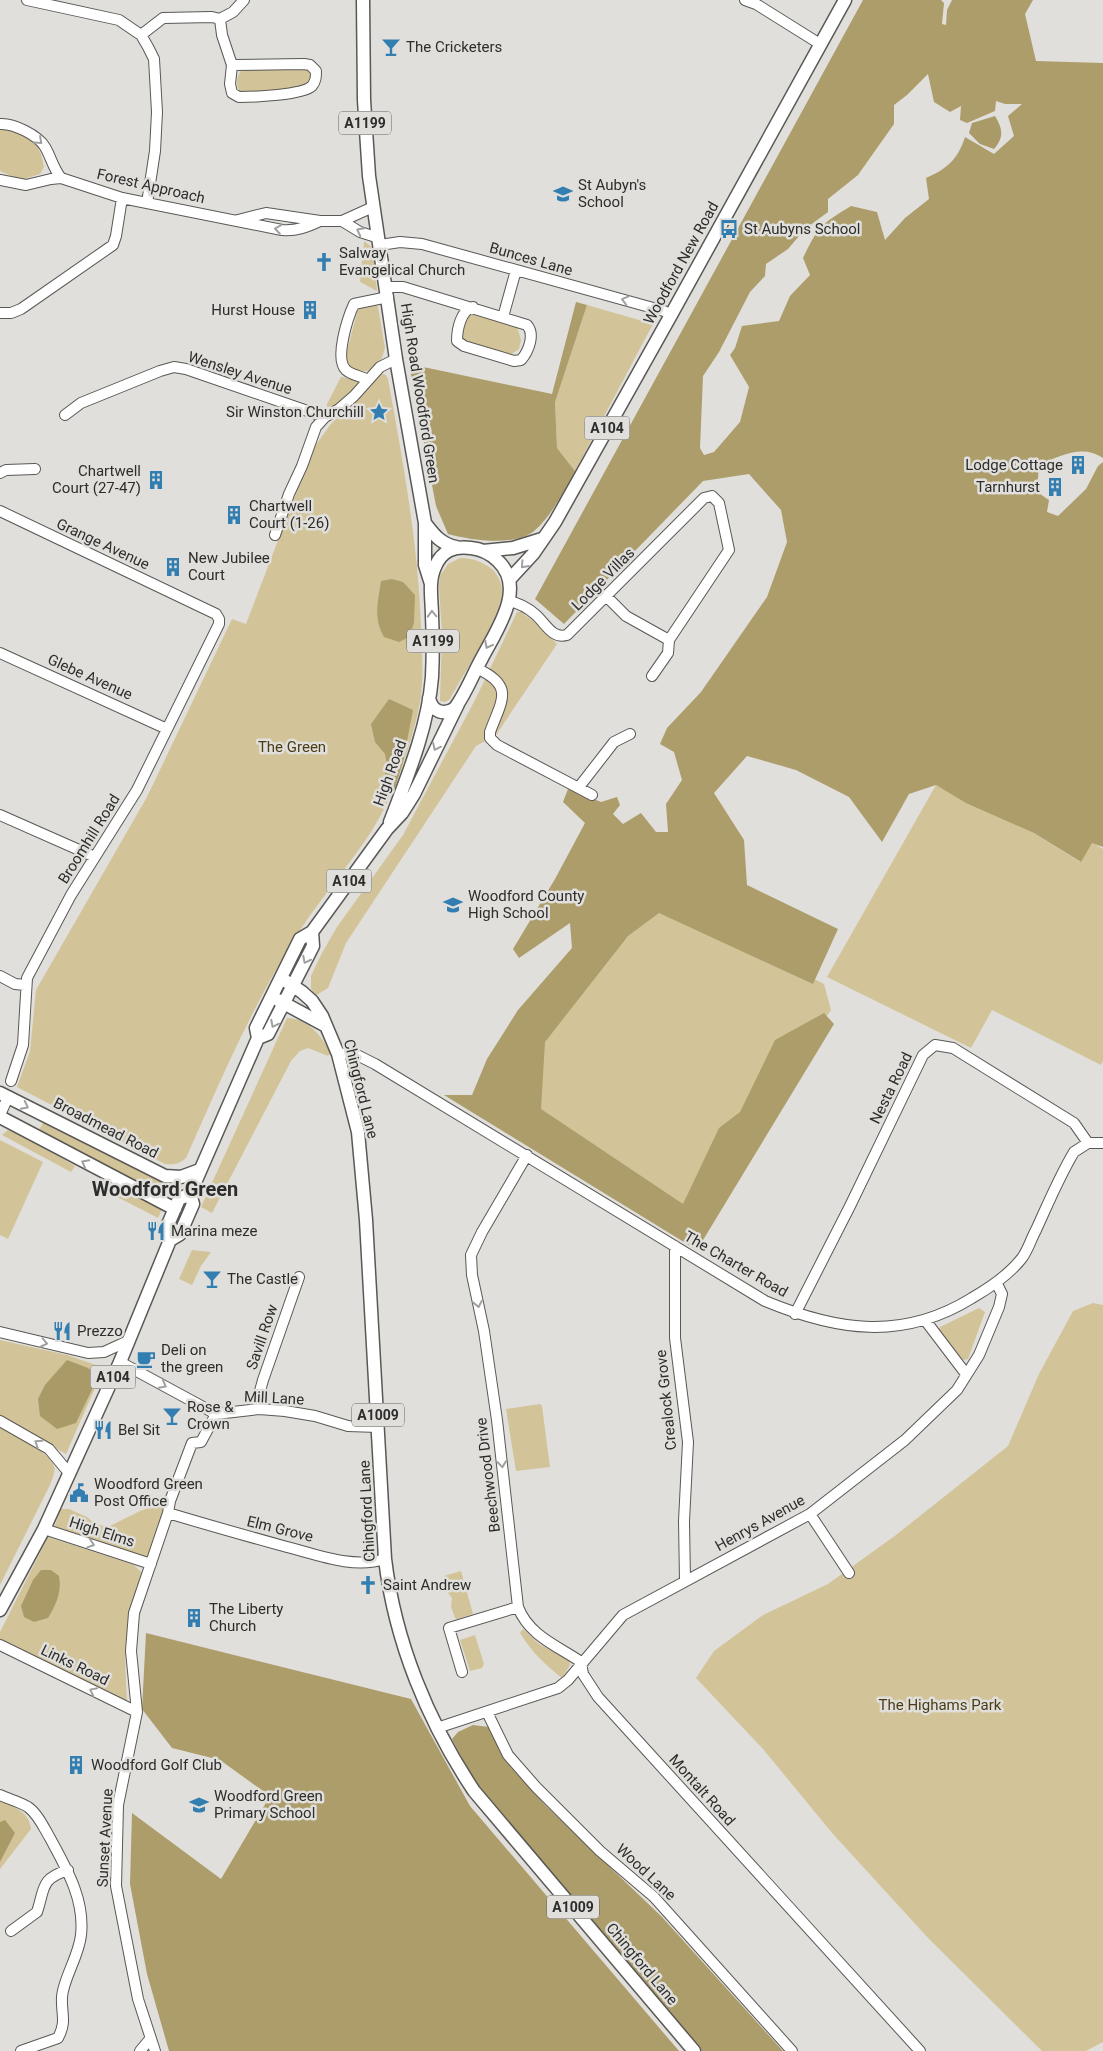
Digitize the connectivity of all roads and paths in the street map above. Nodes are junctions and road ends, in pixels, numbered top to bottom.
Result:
1 (26, 0) edge
2 (244, 0) edge
3 (363, 0) edge
4 (745, 0) edge
5 (844, 0) edge
6 (757, 2) edge
7 (220, 19) junction
8 (141, 35) junction
9 (820, 44) junction
10 (232, 65) junction
11 (0, 124) edge
12 (61, 178) junction
13 (0, 180) edge
14 (122, 198) junction
15 (147, 203) junction
16 (374, 207) junction
17 (234, 220) junction
18 (320, 221) junction
19 (342, 221) junction
20 (380, 241) junction
21 (516, 270) junction
22 (387, 292) junction
23 (474, 307) junction
24 (0, 313) edge
25 (671, 315) junction
26 (504, 317) junction
27 (396, 359) junction
28 (368, 380) junction
29 (65, 415) dead end
30 (325, 417) junction
31 (35, 469) dead end
32 (0, 474) edge
33 (0, 512) edge
34 (424, 523) junction
35 (275, 535) dead end
36 (542, 539) junction
37 (456, 547) junction
38 (482, 551) junction
39 (509, 580) junction
40 (431, 584) junction
41 (607, 597) junction
42 (508, 601) junction
43 (219, 619) joint
44 (669, 640) junction
45 (0, 653) edge
46 (476, 668) junction
47 (652, 676) dead end
48 (429, 698) junction
49 (458, 704) junction
50 (167, 729) junction
51 (630, 734) dead end
52 (579, 787) junction
53 (592, 795) dead end
54 (0, 815) edge
55 (387, 829) junction
56 (94, 857) junction
57 (312, 932) junction
58 (0, 976) edge
59 (281, 978) junction
60 (25, 985) junction
61 (293, 985) junction
62 (272, 996) junction
63 (284, 1003) junction
64 (326, 1026) junction
65 (258, 1038) junction
66 (338, 1054) junction
67 (11, 1082) dead end
68 (4, 1095) edge
69 (0, 1116) edge
70 (1088, 1143) junction
71 (1103, 1143) edge
72 (527, 1155) junction
73 (200, 1170) junction
74 (190, 1194) junction
75 (175, 1209) junction
76 (170, 1240) junction
77 (675, 1246) junction
78 (299, 1277) dead end
79 (997, 1284) junction
80 (795, 1314) junction
81 (924, 1320) junction
82 (0, 1332) edge
83 (128, 1341) junction
84 (120, 1362) junction
85 (966, 1374) junction
86 (259, 1409) junction
87 (216, 1414) junction
88 (0, 1421) edge
89 (378, 1427) junction
90 (69, 1473) junction
91 (168, 1513) junction
92 (810, 1514) junction
93 (44, 1529) junction
94 (385, 1559) junction
95 (151, 1564) junction
96 (849, 1573) dead end
97 (686, 1581) junction
98 (518, 1608) junction
99 (0, 1610) edge
100 (0, 1646) edge
101 (581, 1662) junction
102 (462, 1672) dead end
103 (137, 1712) junction
104 (487, 1712) junction
105 (437, 1728) junction
106 (0, 1794) edge
107 (68, 1870) junction
108 (11, 1931) dead end
109 (150, 2038) junction
110 (21, 2051) edge
111 (140, 2051) edge
112 (154, 2051) edge
113 (694, 2051) edge
114 (792, 2051) edge
115 (920, 2051) edge

1 - 8 street
2 - 7 street
3 - 16 main road, High Road Woodford Green / A1199
4 - 6 street
5 - 9 main road, Woodford New Road / A104
6 - 9 street
7 - 8 street
7 - 10 street
8 - 15 street
9 - 25 main road, Woodford New Road / A104
10 - 10 street
11 -> 12 street
12 - 13 street, Forest Approach
12 - 14 street, Forest Approach
14 - 15 street, Forest Approach
14 - 24 street
15 - 17 street, Forest Approach
16 - 19 street, Forest Approach
16 - 20 main road, High Road Woodford Green / A1199
17 - 18 street, Forest Approach
18 -> 17 street, Forest Approach
18 - 19 street, Forest Approach
20 -> 19 street, Forest Approach
20 - 21 street, Bunces Lane
20 - 22 main road, High Road Woodford Green / A1199
25 -> 21 street, Bunces Lane
21 - 26 street
22 - 23 street
22 - 27 main road, High Road Woodford Green / A1199
22 - 28 street
23 - 26 street
23 - 26 street
25 - 36 main road, Woodford New Road / A104
27 - 28 street
27 - 34 main road, High Road Woodford Green / A1199
28 - 30 street
29 - 30 street, Wensley Avenue
30 - 35 street
31 - 32 street
33 - 43 street, Grange Avenue
34 - 37 main road
34 - 40 main road, High Road Woodford Green / A1199
36 - 38 main road
36 -> 39 main road, Woodford New Road / A104
37 - 38 main road
37 - 40 main road
38 - 39 main road
39 - 42 main road, A104
48 -> 40 main road, High Road / A1199
41 - 42 street, Lodge Villas
41 - 44 street
41 - 44 street, Lodge Villas
42 -> 46 main road, A104
43 - 50 street, Broomhill Road
44 - 47 street
45 - 50 street, Glebe Avenue
46 - 49 main road, A104
46 - 52 street
48 - 49 main road
48 - 55 main road, High Road / A104
49 -> 55 main road, High Road / A104
50 - 56 street, Broomhill Road
51 - 52 street
52 - 53 street
54 - 56 street
55 - 57 main road, A104
56 - 60 street, Broomhill Road
57 - 59 main road, A104
57 -> 61 main road, A104
58 - 60 street
59 - 61 main road, Chingford Lane / A1009
59 - 62 main road, A104
60 - 67 street, Broomhill Road
61 - 63 main road, A104
61 - 64 main road, Chingford Lane / A1009
62 - 63 main road, Chingford Lane
62 - 65 main road, A104
63 - 64 main road, Chingford Lane
63 -> 65 main road, A104
64 - 66 main road, Chingford Lane / A1009
65 - 73 main road, A104
66 - 72 street, The Charter Road
66 - 89 main road, Chingford Lane / A1009
68 - 69 street
68 -> 73 main road, Broadmead Road
75 -> 69 main road
70 - 71 street
70 - 79 street, The Charter Road
70 - 80 street, Nesta Road
72 - 77 street, The Charter Road
72 -> 98 street, Beechwood Drive
73 - 74 main road, A104
74 - 75 main road, A104
74 - 76 main road, A104
75 - 76 main road, A104
76 - 83 main road, A104
77 - 80 street, The Charter Road
77 - 97 street, Crealock Grove
78 - 86 street, Savill Row
79 - 81 street, The Charter Road
79 - 85 street, Henrys Avenue
80 - 81 street, The Charter Road
81 - 85 street
82 -> 83 street
83 - 84 main road, A104
84 -> 87 street
84 - 90 main road, A104
85 - 92 street, Henrys Avenue
86 - 87 street, Mill Lane
86 - 89 street, Mill Lane
87 - 91 street
90 -> 88 street
89 - 94 main road, Chingford Lane / A1009
90 - 93 main road, A104
91 - 94 street, Elm Grove
91 - 95 street
92 - 96 street
92 - 97 street, Henrys Avenue
93 -> 95 street, High Elms
93 - 99 main road, A104
94 - 105 main road, Chingford Lane / A1009
95 - 103 street
97 - 101 street, Henrys Avenue
98 - 101 street, Beechwood Drive
98 - 102 street
103 -> 100 street, Links Road
101 - 104 street
101 - 115 street, Montalt Road
103 - 109 street, Sunset Avenue
104 - 105 street
104 - 114 street, Wood Lane
105 - 113 main road, Chingford Lane / A1009
106 - 107 street
107 - 108 street
107 - 110 street
109 - 111 street
109 - 112 street, Sunset Avenue

